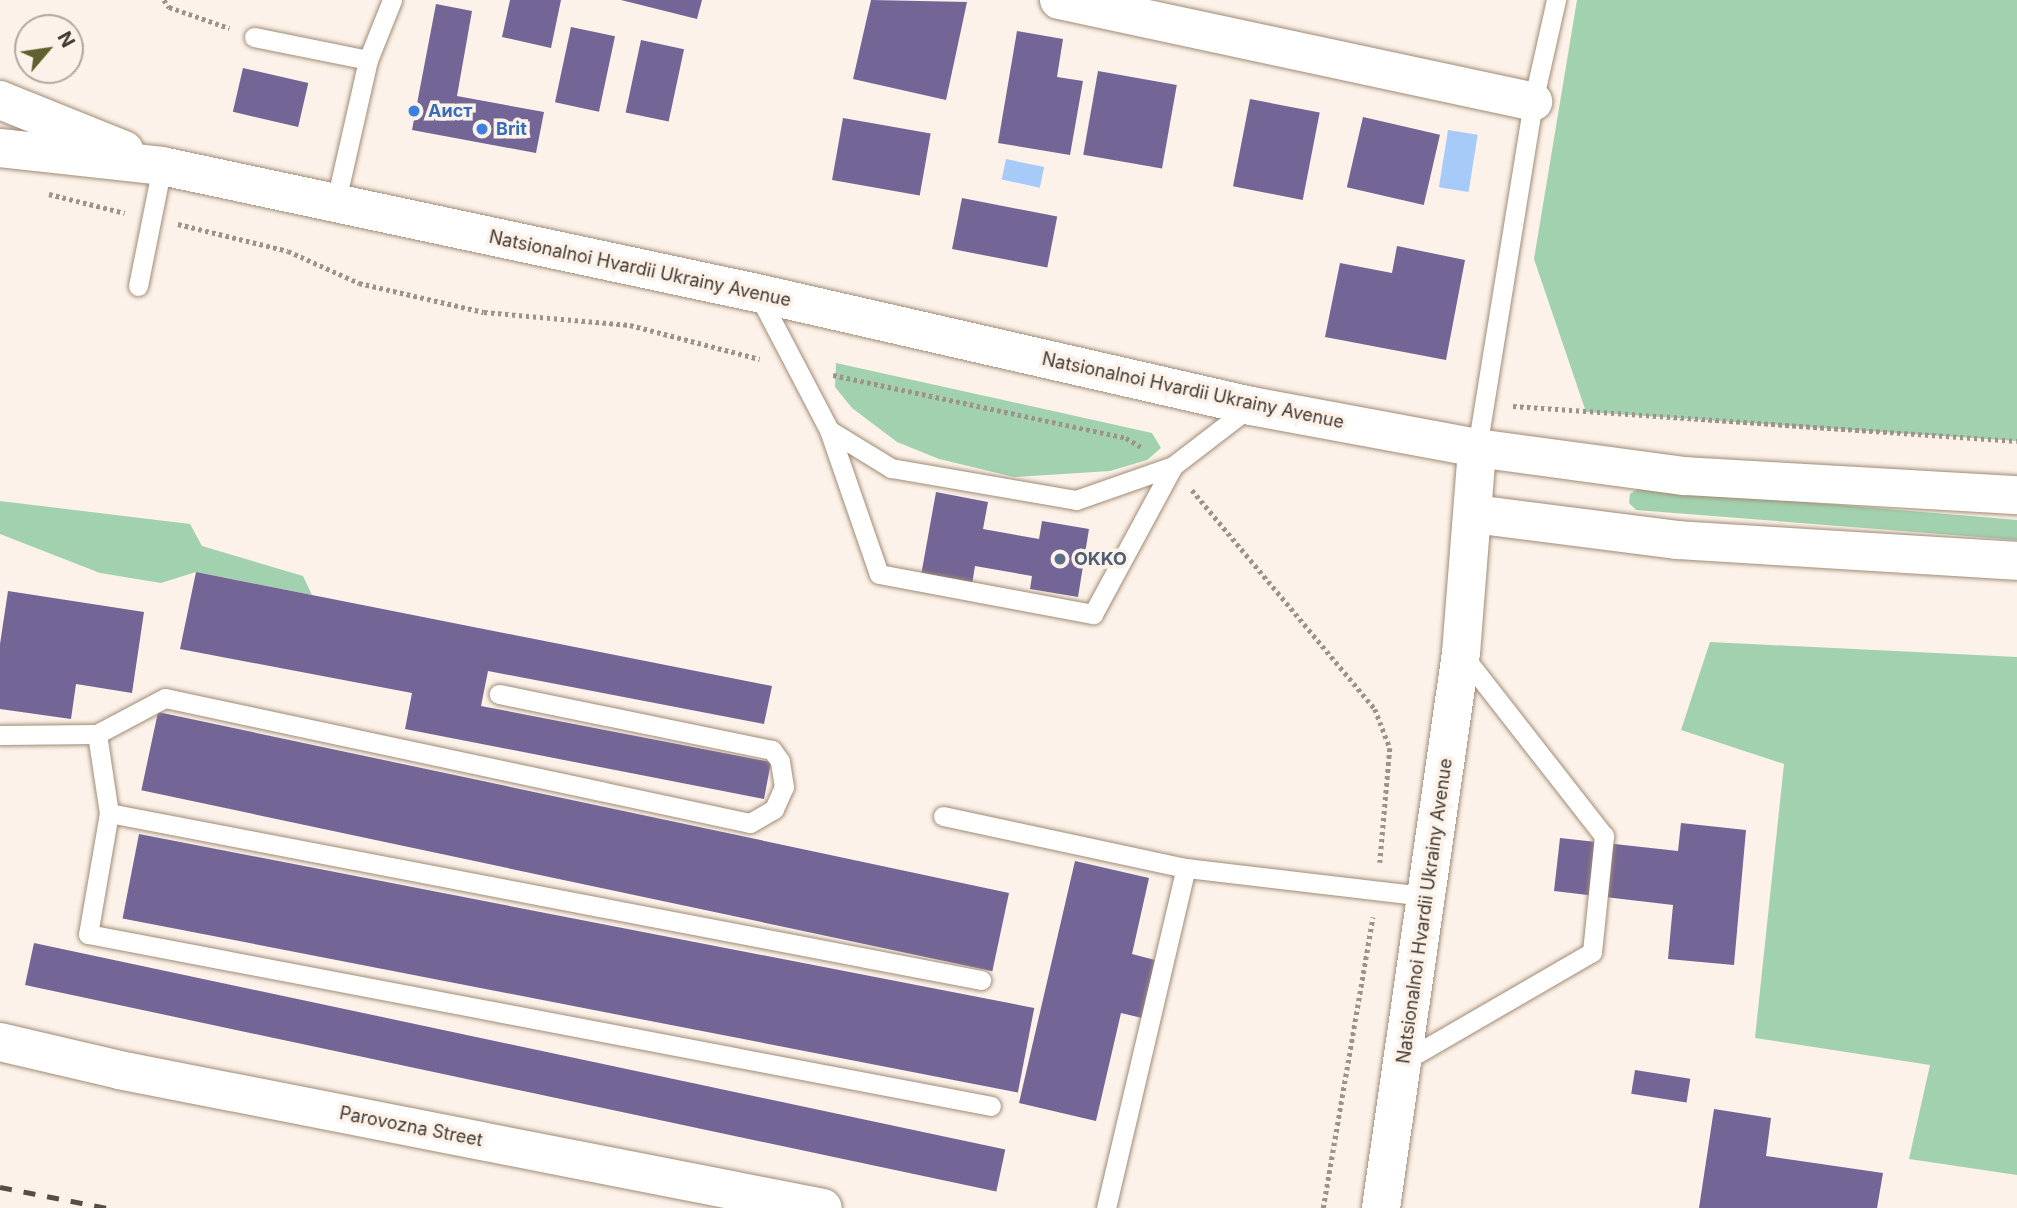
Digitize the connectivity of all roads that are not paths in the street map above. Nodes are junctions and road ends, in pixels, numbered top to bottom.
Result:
1 (391, 0) edge
2 (1059, 0) edge
3 (1556, 0) edge
4 (254, 37) road end
5 (368, 60) junction
6 (0, 100) edge
7 (1533, 102) junction
8 (0, 148) edge
9 (162, 166) junction
10 (335, 205) junction
11 (138, 286) dead end
12 (757, 293) junction
13 (1251, 406) junction
14 (829, 430) junction
15 (1477, 448) junction
16 (1173, 466) junction
17 (2017, 495) edge
18 (1474, 514) junction
19 (2017, 561) edge
20 (1461, 653) junction
21 (499, 694) dead end
22 (97, 734) junction
23 (0, 735) edge
24 (109, 813) junction
25 (943, 816) dead end
26 (1186, 868) junction
27 (1426, 896) junction
28 (981, 980) dead end
29 (0, 1042) edge
30 (1404, 1061) junction
31 (991, 1106) dead end
32 (823, 1208) edge
33 (1106, 1208) edge
34 (1381, 1208) edge

1 - 5 lane
2 - 7 street
3 - 7 lane
4 - 5 lane
5 - 10 lane
6 - 9 street, Natsionalnoi Hvardii Ukrainy Avenue
7 - 15 lane
8 - 9 street, Natsionalnoi Hvardii Ukrainy Avenue
9 - 10 street, Natsionalnoi Hvardii Ukrainy Avenue
9 - 11 lane
10 - 12 street, Natsionalnoi Hvardii Ukrainy Avenue
12 - 13 street, Natsionalnoi Hvardii Ukrainy Avenue
12 - 14 lane
13 - 15 street, Natsionalnoi Hvardii Ukrainy Avenue
13 - 16 lane
14 - 16 lane
14 - 16 lane
15 - 17 street
15 - 18 street, Natsionalnoi Hvardii Ukrainy Avenue
18 - 19 street
18 - 20 street, Natsionalnoi Hvardii Ukrainy Avenue
20 - 27 street, Natsionalnoi Hvardii Ukrainy Avenue
20 - 30 lane
21 - 22 lane
22 - 23 lane
22 - 24 lane
24 - 28 lane
24 - 31 lane
25 - 26 lane
26 - 27 lane
26 - 33 lane
27 - 30 street, Natsionalnoi Hvardii Ukrainy Avenue
29 - 32 street, Parovozna Street
30 - 34 street, Natsionalnoi Hvardii Ukrainy Avenue

